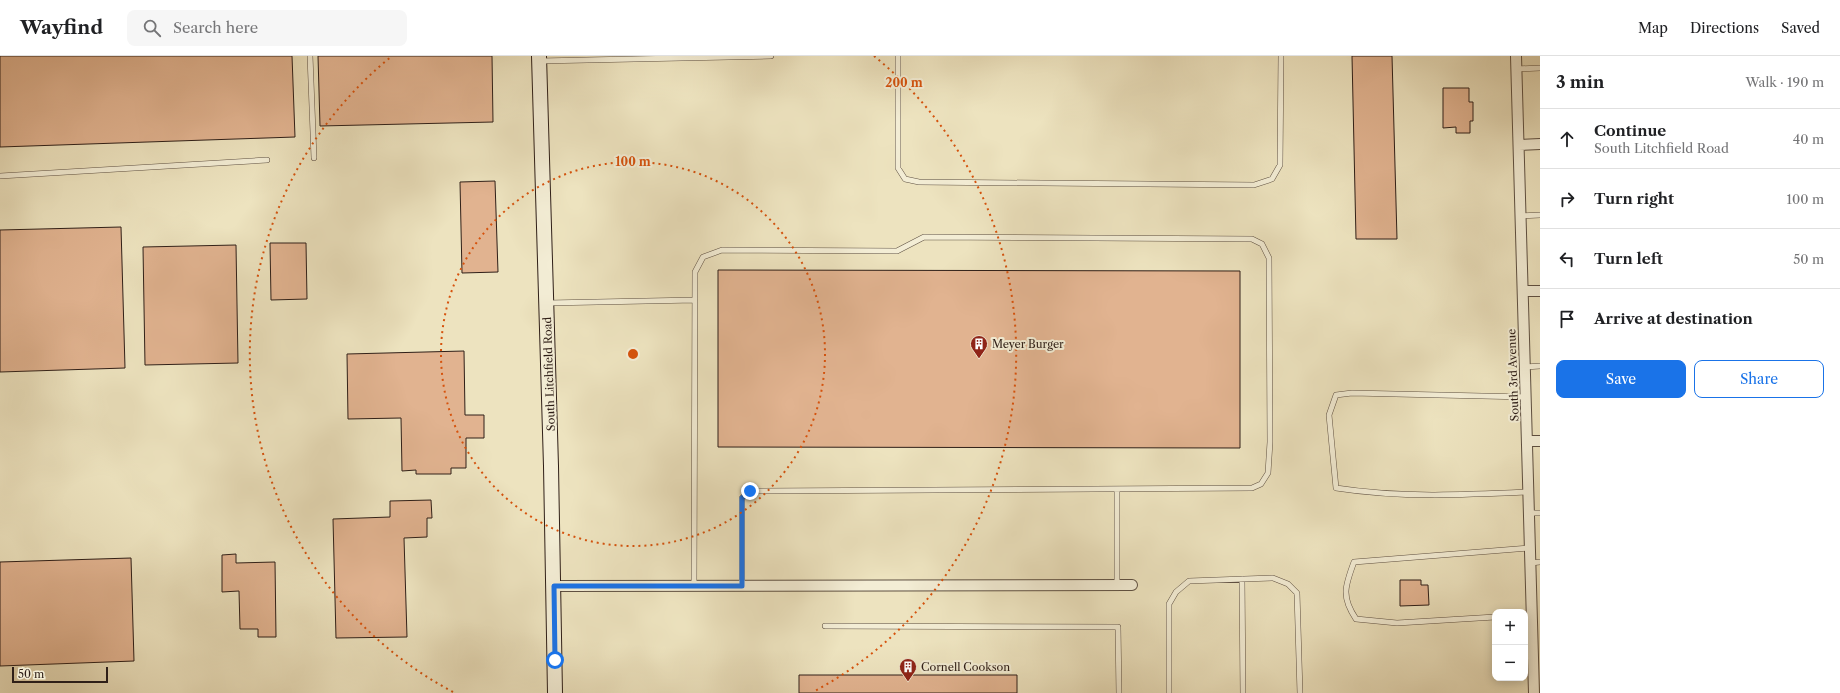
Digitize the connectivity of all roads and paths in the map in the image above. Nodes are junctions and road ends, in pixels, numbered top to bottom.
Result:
1 (310, 56) edge
2 (770, 56) edge
3 (898, 56) edge
4 (1281, 56) edge
5 (1516, 56) edge
6 (539, 58) edge
7 (1540, 68) edge
8 (1517, 69) junction
9 (1540, 144) edge
10 (1519, 145) junction
11 (314, 158) dead end
12 (266, 160) dead end
13 (0, 176) edge
14 (1540, 215) edge
15 (1521, 216) junction
16 (1523, 291) junction
17 (1540, 291) edge
18 (695, 300) junction
19 (547, 303) junction
20 (1540, 366) edge
21 (1525, 367) junction
22 (1526, 397) junction
23 (1527, 441) junction
24 (1540, 441) edge
25 (1117, 489) junction
26 (1528, 492) junction
27 (1529, 513) junction
28 (1540, 513) edge
29 (1530, 548) junction
30 (1535, 562) edge
31 (1242, 579) junction
32 (1117, 585) junction
33 (1132, 585) dead end
34 (554, 586) junction
35 (694, 586) junction
36 (742, 586) junction
37 (1528, 615) edge
38 (1492, 617) edge
39 (826, 626) dead end
40 (555, 693) edge
41 (1119, 693) edge
42 (1169, 693) edge
43 (1243, 693) edge
44 (1300, 693) edge
45 (1534, 693) edge

1 - 11 lane
2 - 6 lane
3 - 4 lane
5 - 8 street, South 3rd Avenue
6 - 19 main road, South Litchfield Road
7 - 8 lane
8 - 10 street, South 3rd Avenue
9 - 10 street
10 - 15 street, South 3rd Avenue
12 - 13 lane
14 - 15 lane
15 - 16 street, South 3rd Avenue
16 - 17 street
16 - 21 street, South 3rd Avenue
18 - 19 lane
18 - 25 lane
18 - 35 lane
19 - 34 main road, South Litchfield Road
20 - 21 lane
21 - 22 street, South 3rd Avenue
22 - 23 street, South 3rd Avenue
22 - 26 lane
23 - 24 street
23 - 26 street, South 3rd Avenue
25 - 32 lane
25 - 36 lane
26 - 27 street, South 3rd Avenue
27 - 28 lane
27 - 29 street, South 3rd Avenue
29 - 30 street, South 3rd Avenue
29 - 38 lane
30 - 37 street, South 3rd Avenue
31 - 42 lane
31 - 43 lane
31 - 44 lane
32 - 33 street
32 - 36 street
34 - 35 street
34 - 40 main road, South Litchfield Road
35 - 36 street
37 - 45 street, South 3rd Avenue
39 - 41 lane

